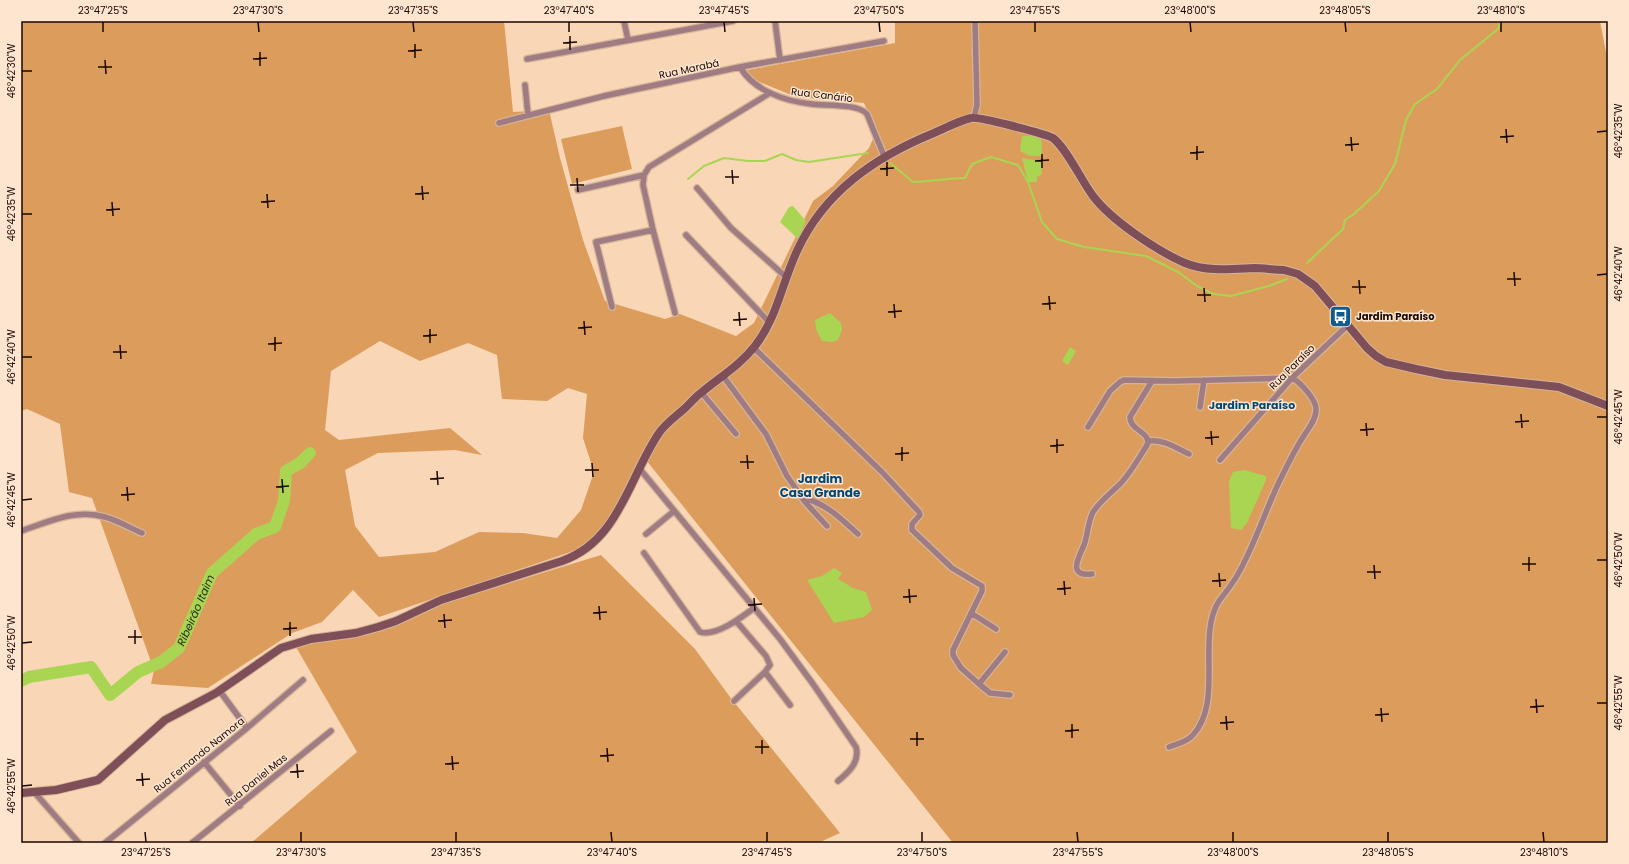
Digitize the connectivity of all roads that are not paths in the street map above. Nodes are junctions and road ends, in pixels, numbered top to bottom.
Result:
1 (624, 21) edge
2 (733, 21) edge
3 (775, 21) edge
4 (975, 21) edge
5 (628, 40) junction
6 (884, 41) dead end
7 (527, 59) dead end
8 (780, 60) junction
9 (740, 67) junction
10 (524, 85) dead end
11 (770, 93) junction
12 (528, 115) junction
13 (974, 117) junction
14 (499, 123) dead end
15 (884, 156) junction
16 (644, 175) junction
17 (697, 188) dead end
18 (578, 190) dead end
19 (652, 230) junction
20 (686, 235) dead end
21 (786, 278) junction
22 (612, 307) dead end
23 (675, 313) dead end
24 (770, 323) junction
25 (1348, 325) junction
26 (754, 348) junction
27 (723, 376) junction
28 (1292, 378) junction
29 (1204, 380) junction
30 (1152, 381) junction
31 (701, 392) junction
32 (1608, 406) edge
33 (1200, 407) dead end
34 (1088, 428) dead end
35 (736, 434) dead end
36 (1149, 441) junction
37 (1189, 454) dead end
38 (1220, 460) dead end
39 (639, 468) junction
40 (801, 497) junction
41 (674, 511) junction
42 (827, 526) dead end
43 (21, 531) edge
44 (142, 533) dead end
45 (646, 534) dead end
46 (858, 534) dead end
47 (644, 553) dead end
48 (1092, 574) dead end
49 (754, 608) junction
50 (971, 612) junction
51 (736, 621) junction
52 (996, 629) dead end
53 (1005, 652) dead end
54 (765, 672) junction
55 (303, 680) dead end
56 (979, 684) junction
57 (219, 690) junction
58 (1010, 695) dead end
59 (734, 701) dead end
60 (790, 705) dead end
61 (247, 728) junction
62 (331, 731) dead end
63 (1169, 747) dead end
64 (204, 762) junction
65 (838, 781) dead end
66 (21, 793) edge
67 (35, 793) junction
68 (240, 806) junction
69 (79, 843) edge
70 (105, 843) edge
71 (192, 843) edge

1 - 5 street
2 - 5 street
3 - 8 street
4 - 13 street
5 - 7 street
6 - 8 street, Rua Marabá
8 - 9 street, Rua Marabá
9 - 11 street, Rua Canário
9 - 12 street, Rua Marabá
10 - 12 street
11 - 15 street, Rua Canário
11 - 16 street
12 - 14 street, Rua Marabá
13 - 15 main road
13 - 25 main road
15 - 21 main road
16 - 18 street
16 - 19 street
17 - 21 street
19 - 22 street
19 - 23 street
20 - 24 street
21 - 24 main road
24 - 26 main road
25 - 28 street, Rua Paraíso
25 - 32 main road
26 - 27 main road
26 - 50 street
27 - 31 main road
27 - 40 street
28 - 29 street
28 - 38 street, Rua Paraíso
28 - 63 street
29 - 30 street
29 - 33 street
30 - 34 street
30 - 36 street
31 - 35 street
31 - 39 main road
36 - 37 street
36 - 48 street
39 - 41 street
39 - 57 main road
40 - 42 street
40 - 46 street
41 - 45 street
41 - 49 street
43 - 44 street
47 - 51 street
49 - 51 street
49 - 65 street
50 - 52 street
50 - 56 street
51 - 54 street
53 - 56 street
54 - 59 street
54 - 60 street
55 - 61 street, Rua Fernando Namora
56 - 58 street
57 - 61 street
57 - 67 main road
61 - 64 street, Rua Fernando Namora
62 - 68 street, Rua Daniel Mas
64 - 68 street
64 - 70 street, Rua Fernando Namora
66 - 67 main road
67 - 69 street
68 - 71 street, Rua Daniel Mas

